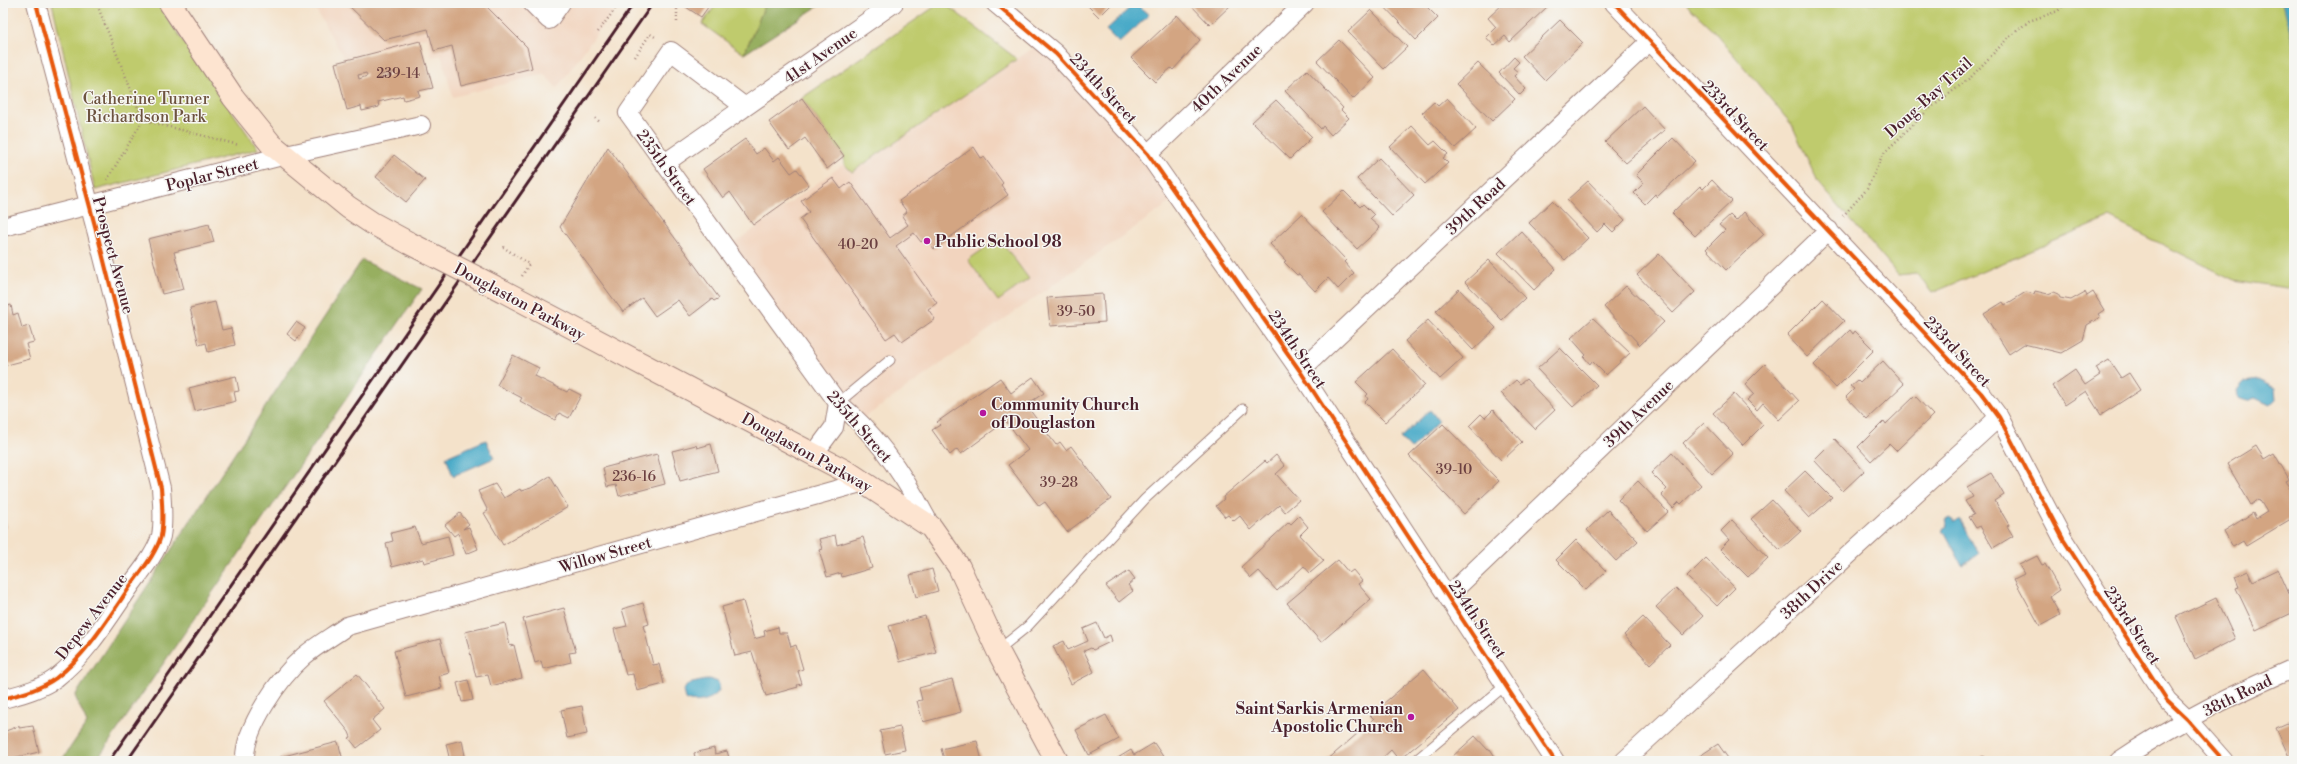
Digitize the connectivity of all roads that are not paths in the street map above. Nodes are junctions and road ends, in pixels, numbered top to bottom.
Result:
1 (36, 3) edge
2 (170, 3) edge
3 (532, 3) edge
4 (561, 3) edge
5 (894, 3) edge
6 (995, 3) edge
7 (1305, 3) edge
8 (1614, 3) edge
9 (1650, 41) junction
10 (745, 107) junction
11 (421, 125) dead end
12 (1148, 154) junction
13 (286, 155) junction
14 (665, 163) junction
15 (89, 205) junction
16 (3, 227) edge
17 (1829, 230) junction
18 (890, 360) dead end
19 (1300, 371) junction
20 (838, 403) junction
21 (1243, 409) dead end
22 (1999, 417) junction
23 (814, 454) junction
24 (864, 482) junction
25 (163, 515) joint
26 (931, 527) junction
27 (1448, 596) junction
28 (998, 651) junction
29 (2294, 668) edge
30 (1507, 684) junction
31 (3, 699) edge
32 (2187, 719) junction
33 (245, 761) edge
34 (1057, 761) edge
35 (1415, 761) edge
36 (1555, 761) edge
37 (1624, 761) edge
38 (2119, 761) edge
39 (2224, 761) edge

1 - 15 street, Prospect Avenue
2 - 13 main road, Douglaston Parkway
3 - 4 street
5 - 10 street, 41st Avenue
6 - 12 street, 234th Street
7 - 12 street, 40th Avenue
8 - 9 street, 233rd Street
9 - 17 street, 233rd Street
9 - 19 street, 39th Road
10 - 14 street, 41st Avenue
10 - 14 street, 235th Street
11 - 13 street, Poplar Street
12 - 19 street, 234th Street
13 - 15 street, Poplar Street
13 - 23 main road, Douglaston Parkway, bridge
14 - 20 street, 235th Street
15 - 16 street, Poplar Street
15 - 25 street, Prospect Avenue
17 - 22 street, 233rd Street
17 - 27 street, 39th Avenue
18 - 20 lane
19 - 27 street, 234th Street
20 - 23 street
20 - 26 street, 235th Street
21 - 28 lane
22 - 32 street, 233rd Street
22 - 37 street, 38th Drive
23 - 24 main road, Douglaston Parkway
24 - 26 main road, Douglaston Parkway
24 - 33 street, Willow Street
25 - 31 street, Depew Avenue
26 - 28 main road, 235th Street
27 - 30 street, 234th Street
28 - 34 main road, 235th Street
29 - 32 street, 38th Road
30 - 35 lane
30 - 36 street, 234th Street
32 - 38 street, 38th Road
32 - 39 street, 233rd Street

